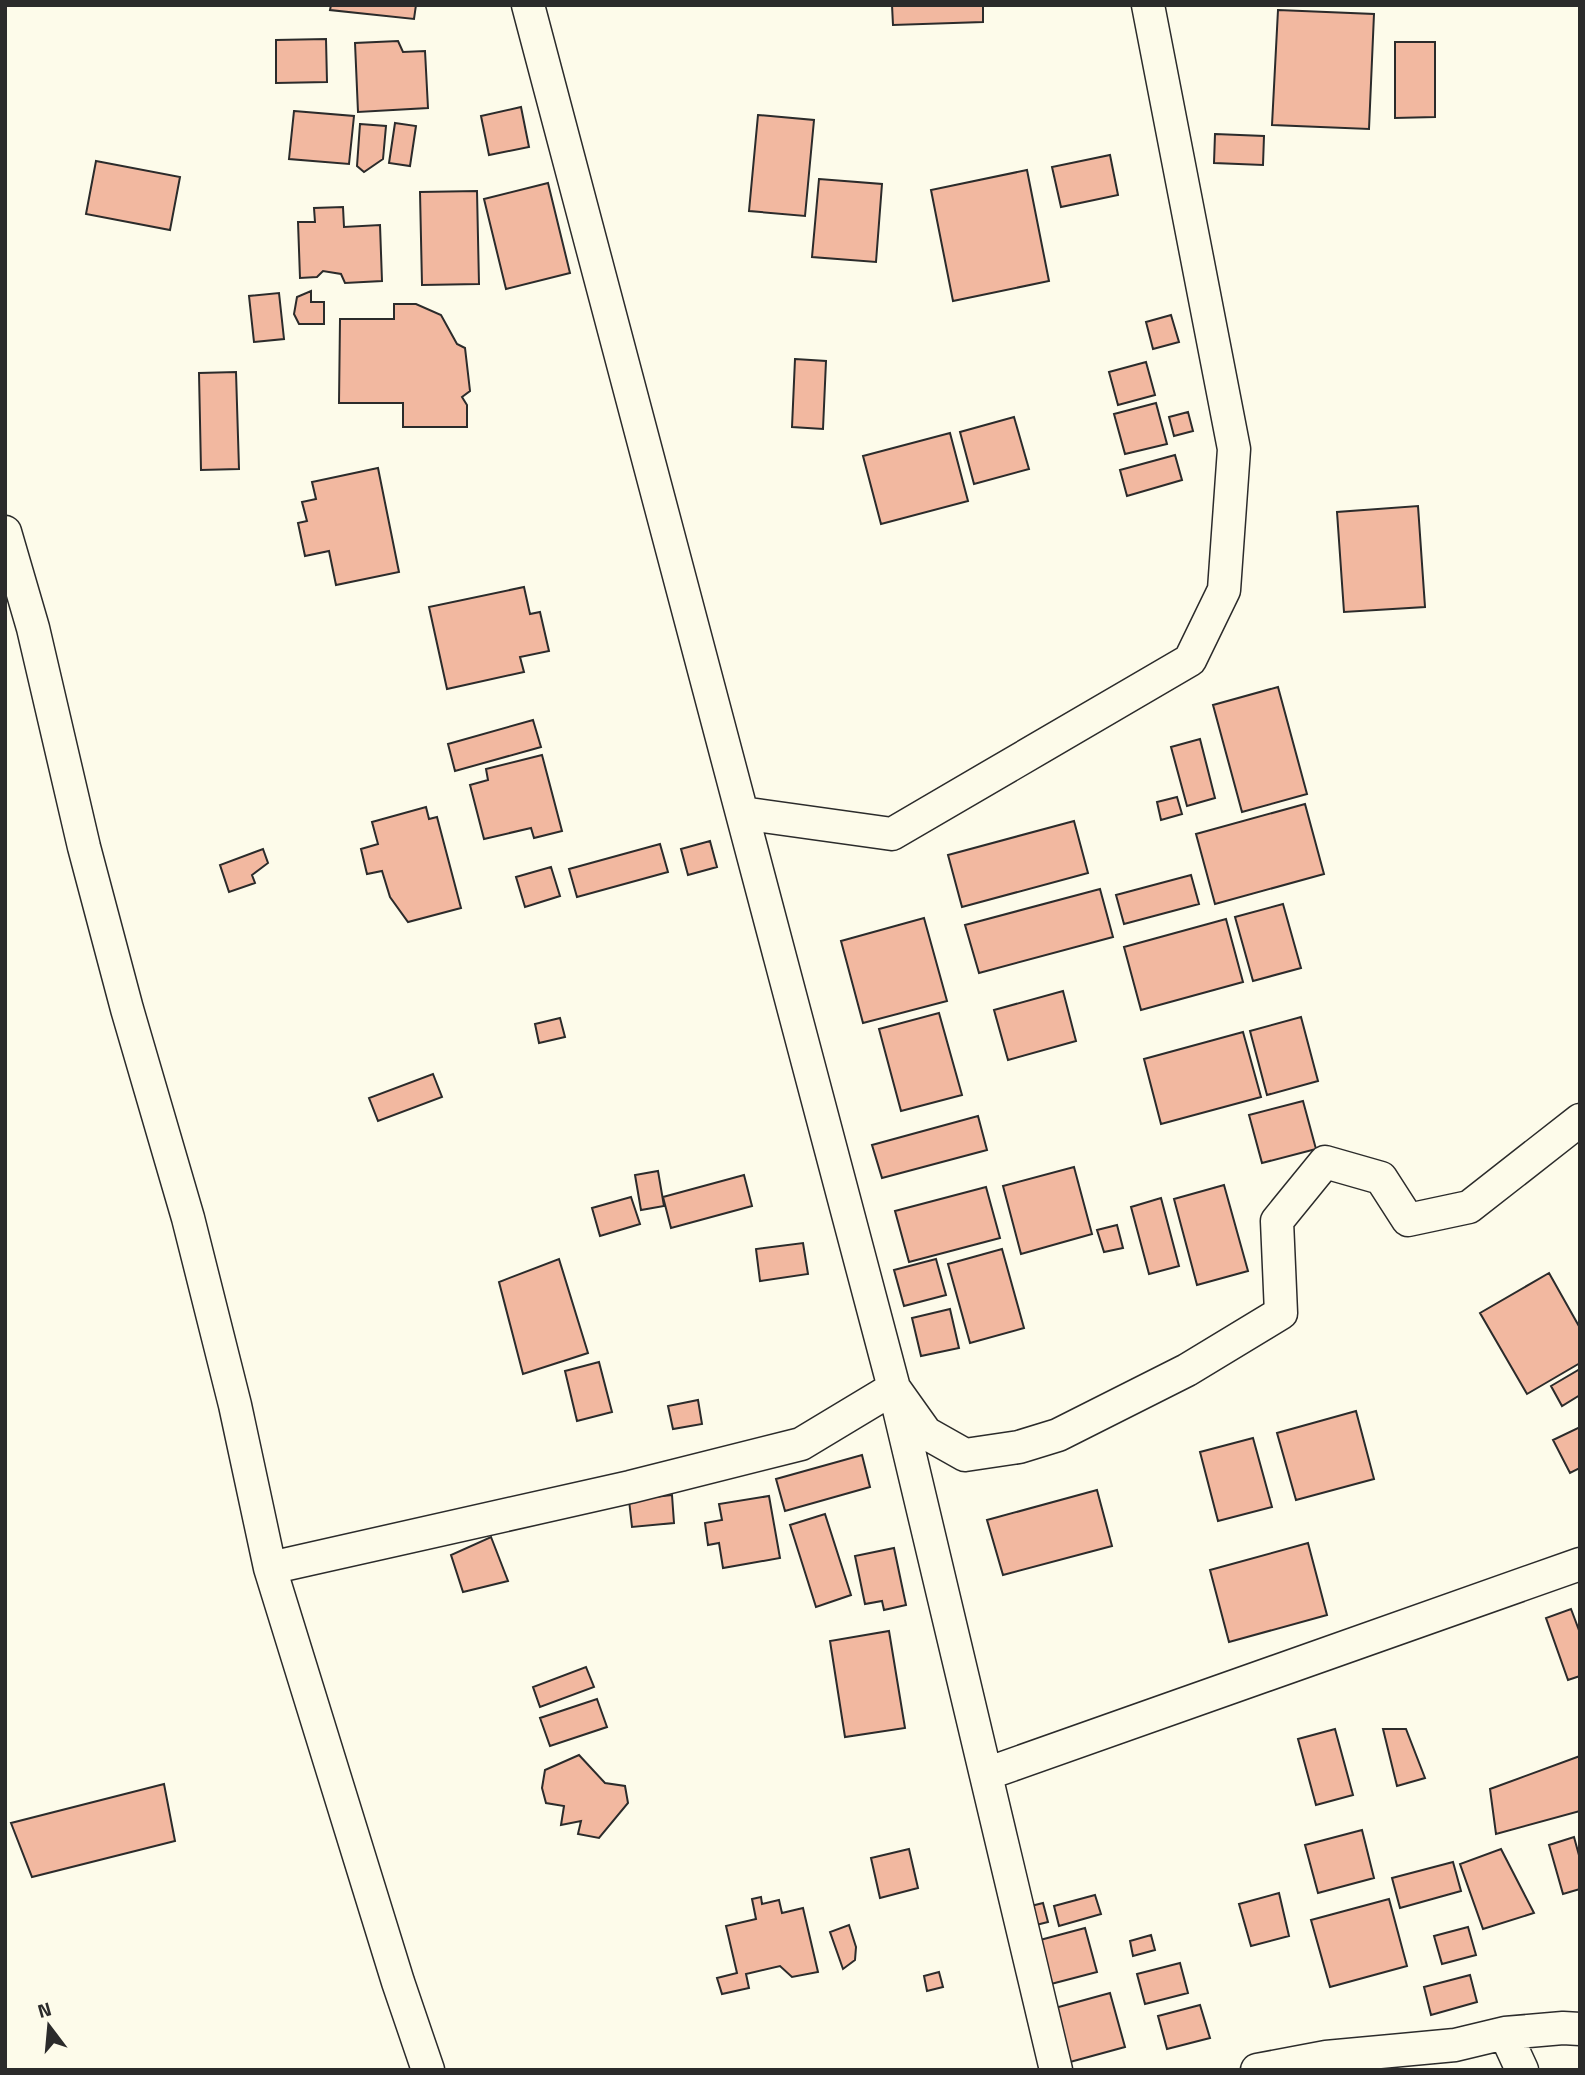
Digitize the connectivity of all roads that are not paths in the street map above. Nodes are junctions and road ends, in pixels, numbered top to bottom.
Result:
1 (528, 5) edge
2 (1148, 5) edge
3 (5, 532) edge
4 (742, 813) junction
5 (1580, 1120) edge
6 (894, 1388) junction
7 (1580, 1564) edge
8 (270, 1568) junction
9 (986, 1774) junction
10 (1580, 2019) edge
11 (1539, 2029) junction
12 (1580, 2029) edge
13 (1505, 2033) junction
14 (428, 2070) edge
15 (1056, 2070) edge
16 (1257, 2070) edge
17 (1522, 2070) edge

1 - 4 street
2 - 4 street
3 - 8 street
4 - 6 street
5 - 6 street
6 - 8 street
6 - 9 street
7 - 9 street
8 - 14 street
9 - 15 street
10 - 11 street
11 - 12 street
11 - 13 street
13 - 16 street
13 - 17 street

